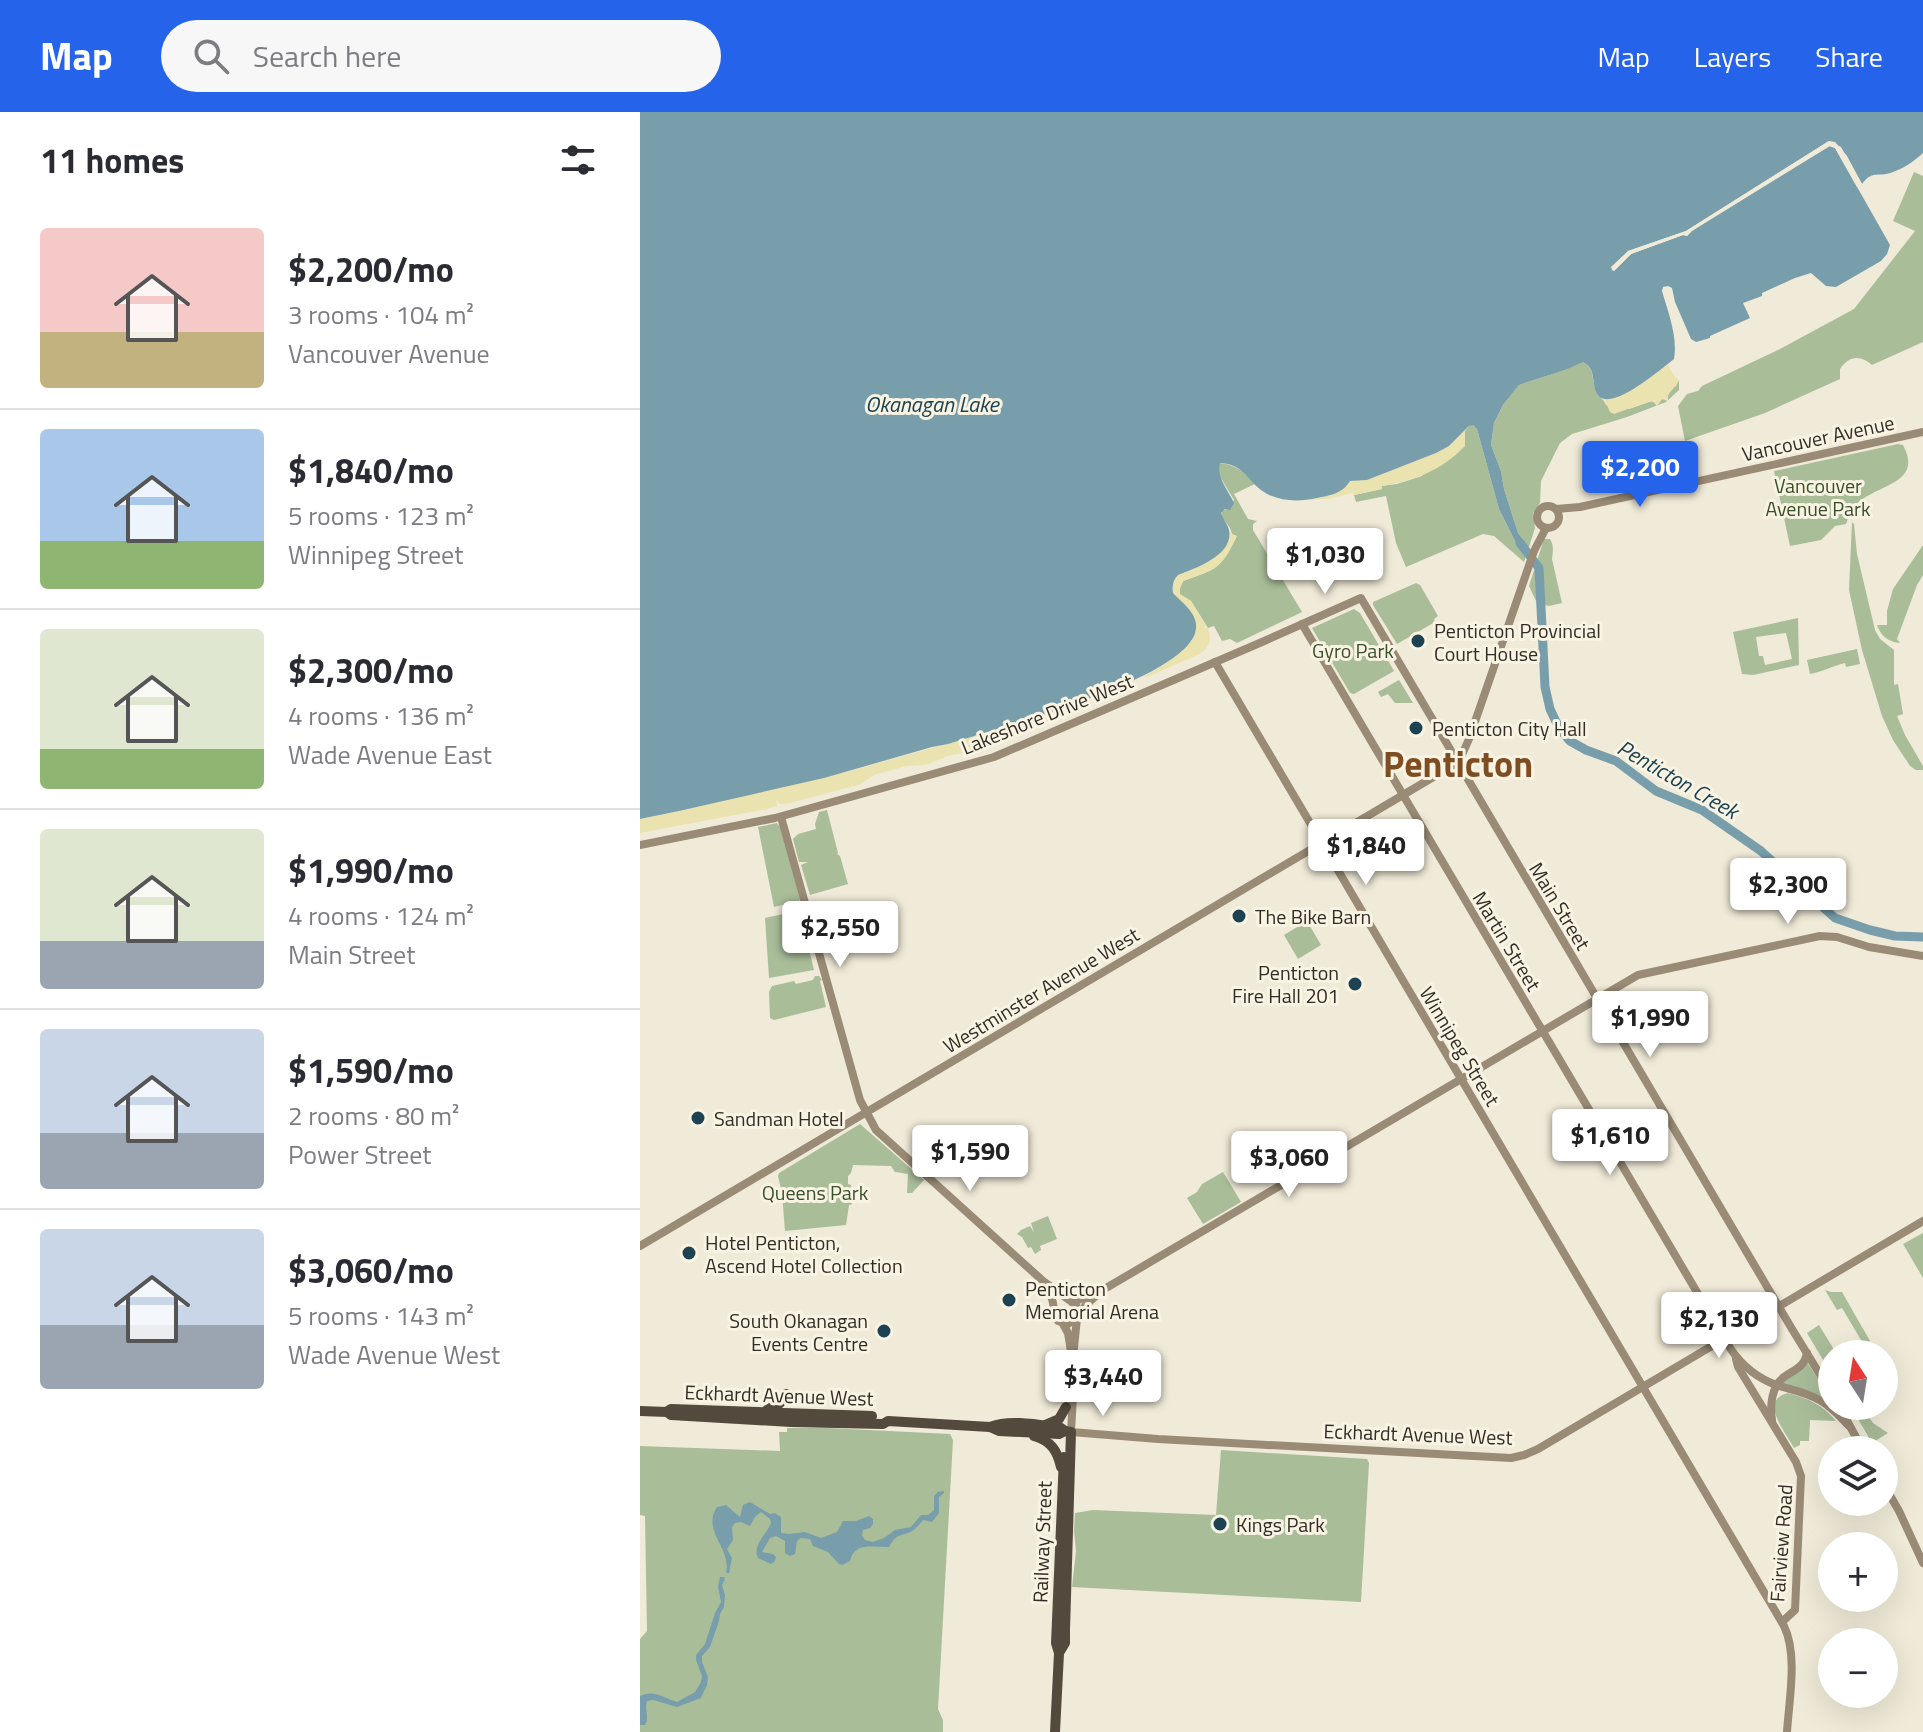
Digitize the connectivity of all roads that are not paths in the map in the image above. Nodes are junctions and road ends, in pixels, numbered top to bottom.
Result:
1 (1923, 432) edge
2 (1580, 507) junction
3 (1556, 509) junction
4 (1559, 519) junction
5 (1542, 525) junction
6 (1361, 598) joint
7 (1302, 624) junction
8 (1215, 662) junction
9 (1450, 747) junction
10 (1466, 747) junction
11 (1456, 761) junction
12 (1403, 796) junction
13 (781, 817) junction
14 (1321, 843) junction
15 (640, 845) edge
16 (1923, 956) edge
17 (1597, 999) junction
18 (1542, 1031) junction
19 (1461, 1079) junction
20 (865, 1113) junction
21 (1923, 1221) edge
22 (640, 1246) edge
23 (1043, 1281) junction
24 (1101, 1291) junction
25 (1071, 1301) junction
26 (1778, 1306) junction
27 (1055, 1307) junction
28 (1078, 1316) junction
29 (1063, 1324) junction
30 (1724, 1339) junction
31 (1807, 1352) junction
32 (1072, 1353) junction
33 (1735, 1356) junction
34 (1818, 1370) edge
35 (1777, 1385) junction
36 (1070, 1387) junction
37 (1643, 1387) junction
38 (1066, 1407) junction
39 (640, 1411) edge
40 (764, 1411) junction
41 (667, 1412) junction
42 (787, 1412) junction
43 (738, 1419) junction
44 (1846, 1420) edge
45 (888, 1421) junction
46 (1772, 1421) junction
47 (1043, 1426) junction
48 (1849, 1426) junction
49 (990, 1427) junction
50 (1021, 1432) junction
51 (1068, 1432) junction
52 (1855, 1436) edge
53 (1062, 1471) junction
54 (1898, 1509) edge
55 (1923, 1563) edge
56 (1782, 1622) junction
57 (1059, 1653) junction
58 (1055, 1732) edge
59 (1787, 1732) edge

1 - 2 street, Vancouver Avenue
2 - 3 street, Vancouver Avenue
2 - 4 street, Vancouver Avenue
3 - 4 street
3 - 5 street
4 - 5 street
5 - 10 street, Westminster Avenue West
6 - 7 street, Lakeshore Drive West
6 - 9 street, Main Street
7 - 8 street, Lakeshore Drive West
7 - 12 street, Martin Street
8 - 13 street, Lakeshore Drive West
8 - 14 street, Winnipeg Street
9 - 10 street
9 - 11 street, Main Street
10 - 11 street, Westminster Avenue West
11 - 12 street, Westminster Avenue West
11 - 17 street, Main Street
12 - 14 street, Westminster Avenue West
12 - 18 street, Martin Street
13 - 15 street, Lakeshore Drive West
13 - 20 street
14 - 19 street, Winnipeg Street
14 - 20 street, Westminster Avenue West
16 - 17 street
17 - 18 street
17 - 26 street, Main Street
18 - 19 street
18 - 30 street, Martin Street
19 - 24 street
19 - 37 street, Winnipeg Street
20 - 22 street, Westminster Avenue West
20 - 23 street
21 - 26 street, Eckhardt Avenue West
23 - 25 street
23 - 27 street
24 - 25 street
24 - 28 street
25 - 27 street
25 - 28 street
26 - 30 street, Eckhardt Avenue West
26 - 31 street, Main Street
27 - 29 street
28 - 29 street
28 - 32 street
29 - 32 street
30 - 33 street, Martin Street
30 - 37 street, Eckhardt Avenue West
31 - 34 street, Main Street
31 - 35 street
32 - 36 street
33 - 35 street, Martin Street
33 - 46 street, Martin Street
35 - 46 street
35 - 48 street, Martin Street
36 - 38 street
36 - 51 street
37 - 51 street, Eckhardt Avenue West
37 - 56 street, Winnipeg Street
38 - 47 highway
38 - 51 street
39 - 41 highway, Eckhardt Avenue West
40 - 41 highway, Eckhardt Avenue West
40 - 42 highway, Eckhardt Avenue West
40 - 42 highway
41 - 43 highway, Eckhardt Avenue West
42 - 43 highway
42 - 45 highway, Eckhardt Avenue West
43 - 45 highway, Eckhardt Avenue West
44 - 48 street
45 - 49 highway, Eckhardt Avenue West
46 - 56 street, Fairview Road
47 - 49 highway, Eckhardt Avenue West
47 - 51 highway, Eckhardt Avenue West
48 - 52 street
49 - 50 highway, Eckhardt Avenue West
50 - 51 highway, Eckhardt Avenue West
50 - 53 highway
51 - 53 highway, Railway Street
51 - 57 highway, Railway Street
53 - 57 highway, Railway Street
54 - 55 street
56 - 59 street, Winnipeg Street
57 - 58 highway, Railway Street

